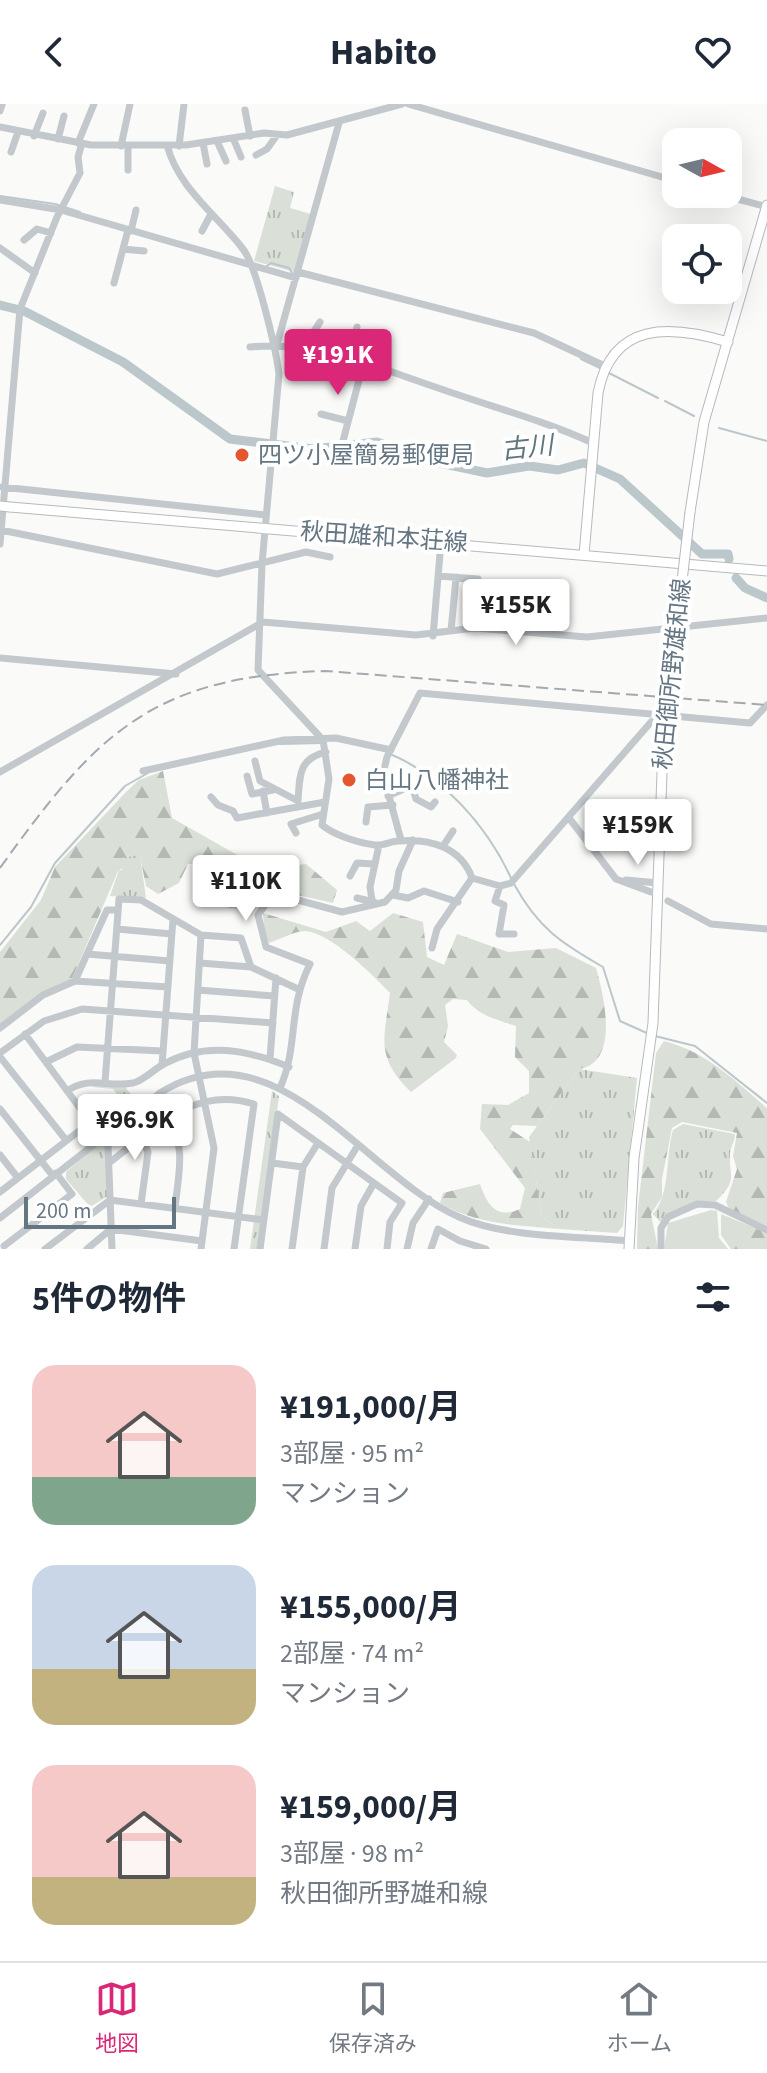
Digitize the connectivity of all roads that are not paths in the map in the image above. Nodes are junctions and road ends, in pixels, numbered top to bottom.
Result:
1 (94, 104) edge
2 (130, 104) edge
3 (184, 104) edge
4 (405, 104) edge
5 (2, 105) edge
6 (245, 110) dead end
7 (0, 111) edge
8 (43, 113) dead end
9 (64, 116) dead end
10 (91, 123) dead end
11 (339, 123) junction
12 (0, 127) edge
13 (18, 132) junction
14 (277, 135) junction
15 (34, 136) junction
16 (250, 136) junction
17 (233, 138) junction
18 (58, 139) junction
19 (217, 141) junction
20 (82, 143) junction
21 (203, 143) junction
22 (167, 145) junction
23 (125, 146) junction
24 (179, 146) junction
25 (11, 152) dead end
26 (256, 155) dead end
27 (241, 157) dead end
28 (226, 161) dead end
29 (207, 164) dead end
30 (128, 170) dead end
31 (662, 177) edge
32 (0, 200) edge
33 (742, 200) edge
34 (767, 206) edge
35 (62, 208) junction
36 (136, 210) dead end
37 (211, 214) junction
38 (131, 229) junction
39 (202, 231) dead end
40 (51, 233) junction
41 (24, 240) dead end
42 (0, 248) edge
43 (123, 249) junction
44 (144, 251) dead end
45 (248, 262) junction
46 (35, 273) junction
47 (297, 275) junction
48 (114, 283) dead end
49 (320, 322) dead end
50 (357, 327) dead end
51 (728, 342) junction
52 (276, 344) junction
53 (250, 347) dead end
54 (304, 347) junction
55 (350, 357) junction
56 (364, 361) junction
57 (605, 369) junction
58 (321, 414) dead end
59 (348, 421) junction
60 (343, 441) dead end
61 (593, 443) junction
62 (2, 487) edge
63 (5, 506) edge
64 (266, 515) junction
65 (1, 526) edge
66 (265, 528) junction
67 (441, 542) junction
68 (0, 544) edge
69 (584, 555) junction
70 (330, 557) dead end
71 (262, 564) junction
72 (767, 571) edge
73 (438, 576) junction
74 (456, 577) junction
75 (767, 618) edge
76 (257, 625) junction
77 (475, 628) junction
78 (451, 631) junction
79 (433, 636) junction
80 (0, 658) edge
81 (176, 674) junction
82 (767, 705) edge
83 (662, 716) junction
84 (324, 744) junction
85 (389, 753) junction
86 (255, 761) dead end
87 (143, 771) dead end
88 (0, 772) edge
89 (247, 776) dead end
90 (275, 790) junction
91 (263, 791) junction
92 (388, 796) junction
93 (211, 797) dead end
94 (325, 802) junction
95 (435, 802) dead end
96 (299, 804) junction
97 (393, 805) junction
98 (267, 813) junction
99 (323, 814) junction
100 (569, 818) junction
101 (366, 822) dead end
102 (453, 831) dead end
103 (296, 833) dead end
104 (401, 840) junction
105 (413, 840) junction
106 (379, 845) junction
107 (443, 846) junction
108 (374, 864) junction
109 (350, 876) dead end
110 (472, 878) junction
111 (616, 879) junction
112 (658, 883) junction
113 (500, 886) junction
114 (651, 892) dead end
115 (393, 895) junction
116 (357, 898) dead end
117 (668, 901) dead end
118 (374, 902) junction
119 (458, 902) junction
120 (118, 910) junction
121 (173, 919) junction
122 (117, 929) junction
123 (767, 929) edge
124 (172, 934) junction
125 (514, 934) dead end
126 (201, 935) junction
127 (432, 948) dead end
128 (87, 954) junction
129 (115, 956) junction
130 (170, 961) junction
131 (200, 963) junction
132 (251, 967) junction
133 (276, 978) junction
134 (75, 981) junction
135 (113, 984) junction
136 (168, 987) junction
137 (298, 989) junction
138 (198, 990) junction
139 (274, 996) junction
140 (111, 1010) junction
141 (166, 1015) junction
142 (196, 1018) junction
143 (273, 1023) junction
144 (0, 1028) edge
145 (25, 1034) junction
146 (108, 1047) junction
147 (163, 1051) junction
148 (194, 1053) junction
149 (0, 1055) edge
150 (270, 1059) junction
151 (46, 1062) junction
152 (162, 1065) junction
153 (289, 1067) junction
154 (199, 1076) junction
155 (105, 1082) junction
156 (280, 1088) junction
157 (67, 1091) junction
158 (204, 1100) junction
159 (0, 1109) edge
160 (168, 1118) junction
161 (92, 1121) junction
162 (103, 1137) junction
163 (142, 1138) junction
164 (66, 1140) junction
165 (318, 1143) junction
166 (358, 1145) junction
167 (0, 1155) edge
168 (41, 1160) junction
169 (110, 1162) junction
170 (272, 1163) junction
171 (346, 1163) junction
172 (303, 1167) junction
173 (54, 1174) junction
174 (18, 1178) junction
175 (374, 1183) junction
176 (0, 1192) edge
177 (429, 1199) junction
178 (110, 1200) junction
179 (141, 1204) junction
180 (175, 1208) junction
181 (206, 1212) junction
182 (238, 1217) junction
183 (0, 1218) edge
184 (264, 1220) junction
185 (111, 1229) junction
186 (767, 1230) edge
187 (4, 1245) edge
188 (202, 1245) edge
189 (629, 1245) edge
190 (45, 1249) edge
191 (87, 1249) edge
192 (112, 1249) edge
193 (234, 1249) edge
194 (260, 1249) edge
195 (292, 1249) edge
196 (324, 1249) edge
197 (355, 1249) edge
198 (387, 1249) edge
199 (407, 1249) edge
200 (431, 1249) edge
201 (486, 1249) edge
202 (661, 1249) edge

1 - 20 street
2 - 23 street
3 - 24 street
4 - 11 street
4 - 31 street
5 - 7 street
6 - 16 street
8 - 15 street
9 - 18 street
10 - 20 street
11 - 14 street
11 - 47 street
12 - 13 street
13 - 15 street
13 - 25 street
14 - 16 street
14 - 26 street
15 - 18 street
16 - 17 street
17 - 19 street
17 - 27 street
18 - 20 street
19 - 21 street
19 - 28 street
20 - 23 street
20 - 35 street
21 - 24 street
21 - 29 street
22 - 23 street
22 - 24 street
22 - 37 street
23 - 30 street
32 - 35 street
33 - 34 street
34 - 51 main road, 秋田御所野雄和線
35 - 38 street
35 - 40 street
36 - 38 street
37 - 39 street
37 - 45 street
38 - 43 street
38 - 45 street
40 - 41 street
40 - 46 street
42 - 46 street
43 - 44 street
43 - 48 street
45 - 47 street
45 - 52 street
46 - 62 street
47 - 52 street
47 - 57 street
49 - 54 street
50 - 55 street
51 - 57 main road
51 - 112 main road, 秋田御所野雄和線, bridge
52 - 53 street
52 - 54 street
52 - 64 street
54 - 55 street
55 - 56 street
56 - 59 street
56 - 61 street
57 - 61 main road
58 - 59 street
59 - 60 street
61 - 69 main road
62 - 64 street
62 - 65 street
63 - 66 main road, 秋田雄和本荘線
64 - 66 street
65 - 68 street
65 - 71 street
66 - 67 main road, 秋田雄和本荘線
66 - 71 street
67 - 69 main road, 秋田雄和本荘線
67 - 73 street
69 - 72 main road, 秋田雄和本荘線
70 - 71 street
71 - 76 street
73 - 74 street
73 - 79 street
74 - 77 street
74 - 78 street
75 - 77 street
76 - 79 street
76 - 81 street
76 - 84 street
77 - 78 street
78 - 79 street
80 - 81 street
81 - 88 street
82 - 83 street
83 - 85 street
83 - 100 street
84 - 85 street
84 - 87 street
84 - 94 street
84 - 96 street
85 - 92 street
86 - 90 street
89 - 91 street
90 - 91 street
90 - 96 street
91 - 98 street
92 - 95 street
92 - 97 street
93 - 98 street
94 - 96 street
94 - 99 street
96 - 98 street
97 - 101 street
97 - 104 street
99 - 103 street
99 - 106 street
100 - 111 street
100 - 113 street
102 - 107 street
104 - 105 street
104 - 106 street
105 - 107 street
105 - 115 street
106 - 108 street
107 - 110 street
108 - 109 street
108 - 118 street
110 - 113 street
110 - 119 street
111 - 112 street
111 - 114 street
112 - 189 main road, 秋田御所野雄和線
113 - 125 street
115 - 118 street
115 - 119 street
116 - 118 street
117 - 123 street
118 - 137 street
119 - 127 street
120 - 121 street
120 - 122 street
120 - 128 street
121 - 124 street
121 - 126 street
122 - 124 street
122 - 129 street
124 - 130 street
126 - 131 street
126 - 132 street
128 - 129 street
128 - 134 street
129 - 130 street
129 - 135 street
130 - 136 street
131 - 132 street
131 - 138 street
132 - 133 street
133 - 137 street
133 - 139 street
134 - 135 street
134 - 144 street
135 - 136 street
135 - 140 street
136 - 141 street
137 - 153 street
138 - 139 street
138 - 142 street
139 - 143 street
140 - 141 street
140 - 145 street
140 - 146 street
141 - 142 street
141 - 147 street
142 - 143 street
142 - 148 street
143 - 150 street
145 - 149 street
145 - 151 street
146 - 147 street
146 - 151 street
146 - 155 street
147 - 152 street
148 - 150 street
148 - 152 street
148 - 154 street
149 - 164 street
150 - 153 street
151 - 157 street
152 - 155 street
153 - 156 street
154 - 156 street
154 - 158 street
154 - 162 street
155 - 157 street
156 - 166 street
157 - 161 street
158 - 160 street
158 - 181 street
158 - 182 street
159 - 168 street
160 - 163 street
160 - 180 street
161 - 162 street
161 - 164 street
162 - 169 street
162 - 173 street
163 - 169 street
163 - 179 street
164 - 168 street
165 - 170 street
165 - 171 street
165 - 172 street
166 - 171 street
166 - 177 street
167 - 174 street
168 - 173 street
168 - 174 street
169 - 178 street
170 - 172 street
170 - 184 street
171 - 175 street
171 - 196 street
172 - 195 street
173 - 183 street
173 - 187 street
174 - 176 street
175 - 197 street
175 - 198 street
177 - 189 street
177 - 199 street
178 - 179 street
178 - 185 street
178 - 190 street
179 - 180 street
180 - 181 street
181 - 182 street
181 - 188 street
182 - 184 street
182 - 193 street
184 - 194 street
185 - 188 street
185 - 191 street
185 - 192 street
186 - 202 street
200 - 201 street

